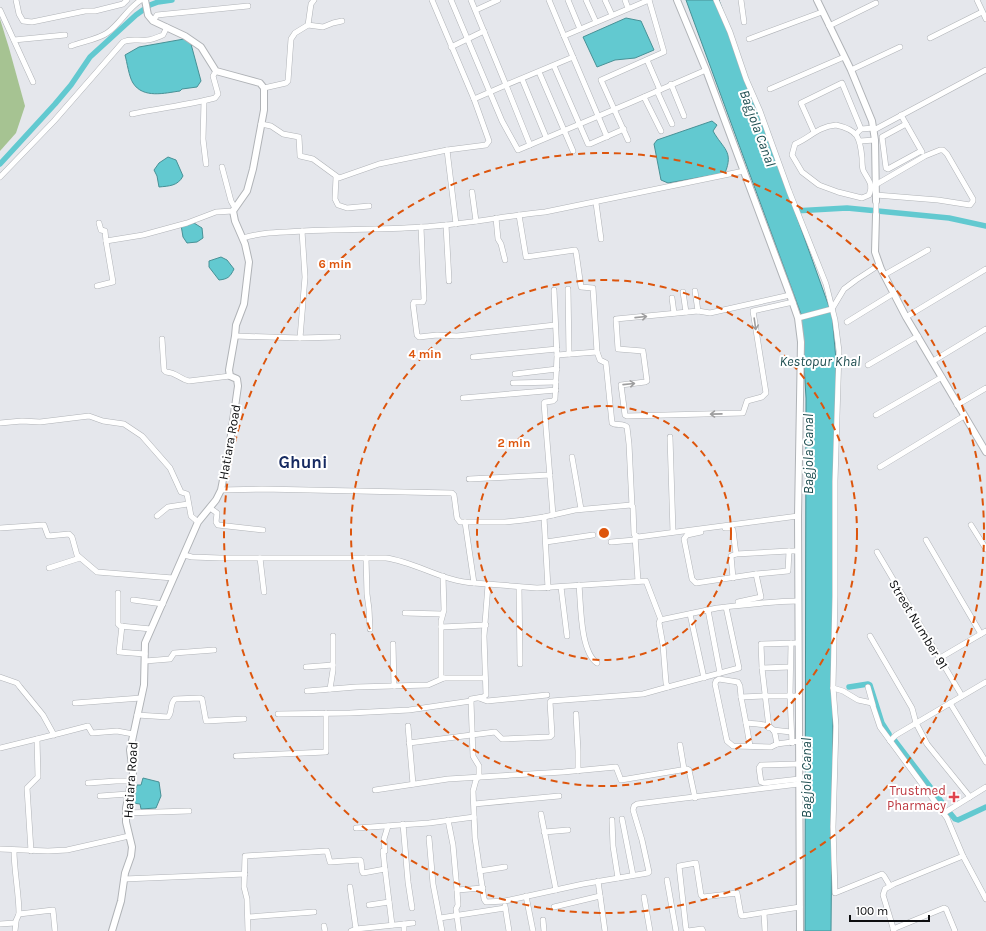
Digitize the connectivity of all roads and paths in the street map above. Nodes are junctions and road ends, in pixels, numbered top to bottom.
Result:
1 (16, 0) edge
2 (127, 0) edge
3 (144, 0) edge
4 (314, 0) edge
5 (432, 0) edge
6 (452, 0) edge
7 (472, 0) edge
8 (498, 0) edge
9 (549, 0) edge
10 (568, 0) edge
11 (586, 0) edge
12 (605, 0) edge
13 (625, 0) edge
14 (677, 0) edge
15 (716, 0) edge
16 (741, 0) edge
17 (817, 0) edge
18 (977, 0) edge
19 (492, 1) edge
20 (646, 1) edge
21 (876, 3) dead end
22 (248, 6) dead end
23 (628, 8) junction
24 (0, 10) edge
25 (476, 10) junction
26 (822, 12) junction
27 (982, 12) junction
28 (612, 15) junction
29 (986, 19) edge
30 (153, 21) junction
31 (342, 21) dead end
32 (596, 22) junction
33 (744, 22) dead end
34 (308, 25) junction
35 (829, 26) junction
36 (166, 27) junction
37 (580, 29) junction
38 (484, 31) junction
39 (65, 35) dead end
40 (564, 36) junction
41 (930, 38) dead end
42 (468, 39) junction
43 (749, 39) dead end
44 (14, 40) junction
45 (71, 46) dead end
46 (451, 47) junction
47 (900, 47) dead end
48 (844, 56) junction
49 (573, 57) junction
50 (646, 60) junction
51 (554, 66) junction
52 (706, 70) junction
53 (851, 70) junction
54 (986, 70) edge
55 (216, 71) junction
56 (539, 72) junction
57 (522, 79) junction
58 (33, 82) dead end
59 (671, 84) junction
60 (506, 85) junction
61 (264, 88) junction
62 (770, 89) dead end
63 (659, 90) junction
64 (490, 91) junction
65 (644, 97) junction
66 (474, 99) junction
67 (204, 101) junction
68 (614, 110) junction
69 (132, 114) dead end
70 (901, 115) junction
71 (684, 116) dead end
72 (598, 117) junction
73 (261, 124) junction
74 (579, 124) junction
75 (672, 124) dead end
76 (906, 124) junction
77 (861, 129) junction
78 (874, 129) junction
79 (624, 130) junction
80 (564, 131) junction
81 (661, 131) dead end
82 (814, 132) junction
83 (856, 134) junction
84 (607, 137) junction
85 (546, 138) junction
86 (628, 140) dead end
87 (874, 140) junction
88 (860, 141) junction
89 (530, 145) junction
90 (447, 150) junction
91 (573, 151) dead end
92 (921, 151) junction
93 (925, 156) junction
94 (206, 164) dead end
95 (222, 167) dead end
96 (744, 171) junction
97 (0, 177) edge
98 (336, 177) junction
99 (875, 185) junction
100 (472, 192) dead end
101 (876, 198) junction
102 (596, 203) junction
103 (369, 206) dead end
104 (234, 210) junction
105 (519, 215) junction
106 (876, 215) joint
107 (496, 218) junction
108 (476, 221) junction
109 (99, 223) dead end
110 (456, 224) junction
111 (446, 225) junction
112 (421, 227) junction
113 (302, 231) junction
114 (243, 238) junction
115 (601, 239) dead end
116 (106, 241) junction
117 (928, 250) dead end
118 (505, 260) dead end
119 (879, 265) junction
120 (986, 269) edge
121 (884, 275) junction
122 (449, 281) dead end
123 (97, 286) dead end
124 (568, 289) dead end
125 (554, 290) dead end
126 (695, 291) dead end
127 (683, 292) dead end
128 (894, 293) junction
129 (672, 298) dead end
130 (792, 299) junction
131 (752, 304) junction
132 (831, 309) junction
133 (698, 311) junction
134 (754, 311) junction
135 (686, 312) junction
136 (674, 313) junction
137 (906, 317) junction
138 (798, 318) junction
139 (847, 322) dead end
140 (555, 325) junction
141 (986, 330) edge
142 (917, 335) junction
143 (235, 336) junction
144 (338, 337) dead end
145 (300, 338) junction
146 (162, 339) dead end
147 (557, 349) junction
148 (597, 352) junction
149 (569, 354) junction
150 (557, 355) junction
151 (473, 357) dead end
152 (933, 361) junction
153 (868, 365) dead end
154 (557, 369) junction
155 (515, 374) dead end
156 (230, 376) junction
157 (942, 377) junction
158 (556, 382) junction
159 (513, 383) dead end
160 (986, 388) edge
161 (556, 390) junction
162 (463, 398) dead end
163 (957, 404) junction
164 (876, 415) dead end
165 (964, 416) junction
166 (0, 423) edge
167 (670, 437) dead end
168 (986, 452) edge
169 (572, 457) dead end
170 (880, 467) dead end
171 (550, 475) junction
172 (469, 479) dead end
173 (221, 490) junction
174 (188, 504) junction
175 (632, 506) junction
176 (210, 508) junction
177 (581, 509) junction
178 (553, 515) junction
179 (158, 516) dead end
180 (798, 516) junction
181 (544, 517) junction
182 (198, 522) junction
183 (465, 522) junction
184 (971, 525) dead end
185 (0, 528) edge
186 (263, 530) dead end
187 (673, 532) junction
188 (593, 536) dead end
189 (635, 538) junction
190 (926, 540) dead end
191 (546, 542) junction
192 (611, 542) dead end
193 (986, 549) edge
194 (789, 551) junction
195 (798, 551) junction
196 (877, 552) dead end
197 (736, 554) junction
198 (184, 555) junction
199 (80, 558) junction
200 (260, 558) junction
201 (366, 558) junction
202 (49, 568) dead end
203 (798, 570) junction
204 (788, 571) junction
205 (756, 574) junction
206 (443, 576) junction
207 (173, 578) junction
208 (733, 578) junction
209 (638, 581) junction
210 (474, 583) junction
211 (488, 585) junction
212 (579, 585) junction
213 (561, 587) junction
214 (519, 588) junction
215 (548, 588) junction
216 (264, 592) dead end
217 (118, 593) dead end
218 (133, 600) dead end
219 (798, 600) junction
220 (738, 602) dead end
221 (163, 604) junction
222 (726, 607) junction
223 (708, 610) junction
224 (404, 613) dead end
225 (442, 614) junction
226 (690, 614) junction
227 (661, 620) junction
228 (486, 625) junction
229 (122, 626) junction
230 (441, 627) junction
231 (151, 629) junction
232 (370, 629) dead end
233 (983, 633) edge
234 (333, 636) dead end
235 (567, 636) dead end
236 (870, 636) dead end
237 (791, 643) junction
238 (798, 643) junction
239 (393, 644) dead end
240 (214, 650) dead end
241 (145, 658) junction
242 (940, 658) junction
243 (597, 663) dead end
244 (520, 664) dead end
245 (333, 665) junction
246 (306, 667) dead end
247 (790, 667) junction
248 (762, 668) junction
249 (720, 673) junction
250 (0, 677) edge
251 (444, 678) junction
252 (485, 678) junction
253 (704, 678) junction
254 (986, 683) edge
255 (394, 686) junction
256 (668, 687) junction
257 (868, 687) dead end
258 (833, 688) junction
259 (330, 689) junction
260 (307, 691) dead end
261 (547, 695) dead end
262 (765, 696) junction
263 (790, 696) junction
264 (798, 696) junction
265 (962, 696) junction
266 (141, 698) junction
267 (479, 698) junction
268 (741, 698) junction
269 (471, 701) junction
270 (75, 703) dead end
271 (950, 703) junction
272 (873, 705) junction
273 (326, 713) junction
274 (278, 714) dead end
275 (576, 714) dead end
276 (137, 715) junction
277 (244, 719) dead end
278 (746, 723) junction
279 (916, 723) junction
280 (408, 726) dead end
281 (771, 729) junction
282 (791, 732) junction
283 (133, 734) junction
284 (54, 735) junction
285 (473, 735) junction
286 (37, 739) junction
287 (799, 741) junction
288 (890, 741) junction
289 (792, 742) junction
290 (409, 743) junction
291 (777, 744) junction
292 (680, 745) dead end
293 (750, 746) junction
294 (0, 748) edge
295 (236, 756) dead end
296 (986, 762) edge
297 (799, 764) junction
298 (684, 769) junction
299 (578, 771) junction
300 (478, 777) junction
301 (132, 781) junction
302 (798, 782) junction
303 (88, 783) dead end
304 (412, 784) junction
305 (986, 787) edge
306 (375, 790) dead end
307 (128, 794) junction
308 (100, 796) dead end
309 (559, 796) dead end
310 (970, 797) junction
311 (695, 798) junction
312 (474, 804) junction
313 (189, 811) dead end
314 (126, 813) junction
315 (944, 813) junction
316 (541, 814) dead end
317 (474, 817) junction
318 (622, 819) dead end
319 (448, 820) junction
320 (612, 820) dead end
321 (403, 824) junction
322 (388, 826) junction
323 (356, 828) dead end
324 (568, 830) dead end
325 (544, 832) junction
326 (129, 836) junction
327 (430, 838) dead end
328 (0, 849) edge
329 (14, 850) junction
330 (31, 851) junction
331 (963, 856) junction
332 (505, 867) dead end
333 (385, 870) junction
334 (480, 871) junction
335 (245, 874) junction
336 (633, 875) junction
337 (618, 878) junction
338 (124, 879) junction
339 (667, 880) dead end
340 (598, 881) junction
341 (890, 886) junction
342 (350, 887) dead end
343 (483, 888) junction
344 (457, 890) junction
345 (556, 890) junction
346 (526, 896) junction
347 (600, 896) junction
348 (644, 897) dead end
349 (986, 899) edge
350 (504, 901) junction
351 (390, 902) junction
352 (369, 905) dead end
353 (554, 907) dead end
354 (800, 907) junction
355 (412, 908) dead end
356 (505, 908) junction
357 (314, 912) dead end
358 (764, 913) junction
359 (18, 914) junction
360 (457, 916) junction
361 (248, 917) junction
362 (440, 918) junction
363 (543, 920) dead end
364 (16, 922) junction
365 (413, 923) dead end
366 (0, 924) edge
367 (404, 924) junction
368 (392, 925) junction
369 (353, 930) edge
370 (894, 930) edge
371 (15, 931) edge
372 (56, 931) edge
373 (112, 931) edge
374 (118, 931) edge
375 (248, 931) edge
376 (404, 931) edge
377 (442, 931) edge
378 (459, 931) edge
379 (508, 931) edge
380 (533, 931) edge
381 (544, 931) edge
382 (605, 931) edge
383 (650, 931) edge
384 (676, 931) edge
385 (703, 931) edge
386 (765, 931) edge
387 (800, 931) edge
388 (955, 931) edge

1 - 2 street
3 - 30 street
3 - 45 street
4 - 34 street
5 - 46 street
6 - 42 street
7 - 25 street
8 - 19 street
9 - 40 street
10 - 37 street
11 - 32 street
12 - 28 street
13 - 23 street
14 - 52 street
15 - 132 street
16 - 33 street
17 - 26 street
18 - 27 street
19 - 25 street
20 - 23 street
20 - 50 street
21 - 35 street
22 - 30 street
23 - 28 street
24 - 44 street
25 - 38 street
26 - 35 street
26 - 43 street
27 - 29 street
27 - 41 street
28 - 32 street
30 - 36 street
31 - 34 street
32 - 37 street
34 - 61 street
35 - 48 street
36 - 55 street
36 - 97 street
37 - 40 street
38 - 42 street
38 - 60 street
39 - 44 street
40 - 49 street
42 - 46 street
42 - 64 street
44 - 58 street
46 - 66 street
47 - 53 street
48 - 53 street
48 - 62 street
49 - 51 street
49 - 72 street
50 - 63 street
50 - 68 street
51 - 56 street
51 - 74 street
52 - 59 street
52 - 96 street
53 - 78 street
54 - 70 street
55 - 61 street
55 - 67 street
56 - 57 street
56 - 80 street
57 - 60 street
57 - 85 street
59 - 63 street
59 - 71 street
60 - 64 street
60 - 89 street
61 - 73 street
63 - 65 street
63 - 75 street
64 - 66 street
64 - 89 street
65 - 68 street
65 - 81 street
66 - 90 street
67 - 69 street
67 - 94 street
68 - 72 street
68 - 79 street
70 - 76 street
70 - 78 street
72 - 74 street
72 - 84 street
73 - 98 street
73 - 104 street
74 - 80 street
74 - 84 street
76 - 92 street
76 - 92 street
77 - 78 street
77 - 82 street
77 - 83 street
78 - 87 street
79 - 84 street
79 - 86 street
80 - 85 street
80 - 91 street
82 - 83 street
82 - 99 street
83 - 88 street
85 - 89 street
87 - 88 street
87 - 99 street
88 - 99 street
90 - 98 street
90 - 110 street
92 - 93 street
93 - 99 street
93 - 101 street
95 - 104 street
96 - 102 street
96 - 130 street
98 - 103 street
99 - 101 street
100 - 108 street
101 - 106 street
102 - 105 street
102 - 115 street
104 - 114 street, Hatiara Road
104 - 116 street
105 - 107 street
105 - 148 street
106 - 119 street
107 - 108 street
107 - 118 street
108 - 110 street
109 - 116 street
110 - 111 street
111 - 112 street
111 - 122 street
112 - 113 street
112 - 140 street
113 - 114 street
113 - 145 street
114 - 143 street, Hatiara Road
116 - 123 street
117 - 121 street
119 - 121 street
119 - 132 street
120 - 137 street
121 - 128 street
124 - 149 street
125 - 140 street
126 - 133 street
127 - 135 street
128 - 137 street
128 - 139 street
129 - 136 street
130 - 131 street
130 - 134 street
130 - 138 street
131 - 133 street
131 - 134 street
132 - 138 street
132 - 258 street
133 - 135 street
134 -> 136 street
135 - 136 street
137 - 142 street
138 - 180 street
140 - 147 street
141 - 152 street
142 - 152 street
142 - 153 street
143 - 145 street
143 - 156 street, Hatiara Road
144 - 145 street
146 - 156 street
147 - 150 street
147 - 151 street
148 - 149 street
148 - 175 street
149 - 150 street
150 - 154 street
152 - 157 street
154 - 155 street
154 - 158 street
156 - 173 street, Hatiara Road
157 - 163 street
157 - 164 street
158 - 159 street
158 - 161 street
160 - 163 street
161 - 162 street
161 - 171 street
163 - 165 street
165 - 168 street
165 - 170 street
166 - 174 street
167 - 187 street
169 - 177 street
171 - 172 street
171 - 178 street
173 - 176 street, Hatiara Road
173 - 183 street
174 - 179 street
174 - 182 street
175 - 177 street
175 - 189 street
176 - 182 street, Hatiara Road
176 - 186 street
177 - 178 street
178 - 181 street
180 - 187 street
180 - 195 street
181 - 183 street
181 - 191 street
182 - 198 street, Hatiara Road
183 - 210 street
184 - 193 street
185 - 199 street
187 - 189 street
188 - 191 street
189 - 192 street
189 - 209 street
190 - 233 street
191 - 215 street
194 - 195 street
194 - 197 street
194 - 204 street
195 - 203 street
196 - 242 street, Street Number 91
197 - 208 street
197 - 208 street
198 - 200 street
198 - 207 street, Hatiara Road
199 - 202 street
199 - 207 street
200 - 201 street
200 - 216 street
201 - 206 street
201 - 232 street
203 - 204 street
203 - 219 street
204 - 205 street
205 - 208 street
205 - 220 street
206 - 210 street
206 - 225 street
207 - 221 street, Hatiara Road
209 - 212 street
209 - 227 street
210 - 211 street
211 - 214 street
211 - 228 street
212 - 213 street
212 - 243 street
213 - 215 street
213 - 235 street
214 - 215 street
214 - 244 street
217 - 229 street
218 - 221 street
219 - 222 street
219 - 238 street
221 - 231 street, Hatiara Road
222 - 223 street
222 - 249 street
223 - 226 street
223 - 249 street
224 - 225 street
225 - 230 street
226 - 227 street
226 - 253 street
227 - 256 street
228 - 230 street
228 - 252 street
229 - 231 street
229 - 241 street
230 - 251 street
231 - 241 street, Hatiara Road
233 - 242 street
234 - 245 street
236 - 279 street
237 - 238 street
237 - 247 street
237 - 248 street
238 - 264 street
239 - 255 street
240 - 241 street
241 - 266 street, Hatiara Road
242 - 265 street, Street Number 91
245 - 246 street
245 - 259 street
247 - 248 street
247 - 263 street
248 - 262 street
249 - 253 street
250 - 284 street
251 - 252 street
251 - 255 street
252 - 267 street
253 - 256 street
254 - 265 street
255 - 259 street
256 - 285 street
257 - 272 street
258 - 272 street
258 - 341 street
259 - 260 street
261 - 267 street
262 - 263 street
262 - 268 street
262 - 281 street
263 - 264 street
263 - 282 street
264 - 287 street
265 - 271 street
266 - 270 street
266 - 276 street, Hatiara Road
267 - 269 street
268 - 278 street
268 - 293 street
269 - 273 street
269 - 285 street
271 - 279 street
271 - 296 street
272 - 288 street
273 - 274 street
273 - 295 street
275 - 299 street
276 - 277 street
276 - 283 street, Hatiara Road
278 - 281 street
278 - 293 street
279 - 288 street
279 - 310 street
280 - 290 street
281 - 282 street
281 - 291 street
282 - 289 street
283 - 284 street
283 - 301 street, Hatiara Road
284 - 286 street
285 - 290 street
285 - 300 street
286 - 294 street
286 - 330 street
287 - 289 street
287 - 297 street
288 - 315 street
289 - 291 street
290 - 304 street
291 - 293 street
292 - 298 street
297 - 302 street
297 - 302 street
298 - 299 street
298 - 311 street
299 - 300 street
300 - 304 street
300 - 312 street
301 - 303 street
301 - 307 street, Hatiara Road
302 - 311 street
302 - 354 street
304 - 306 street
305 - 310 street
307 - 308 street
307 - 314 street, Hatiara Road
309 - 312 street
310 - 315 street
311 - 336 street
312 - 317 street
313 - 314 street
314 - 326 street, Hatiara Road
315 - 331 street
316 - 325 street
317 - 319 street
317 - 334 street
318 - 336 street
319 - 321 street
319 - 344 street
320 - 337 street
321 - 322 street
321 - 355 street
322 - 323 street
322 - 333 street
324 - 325 street
325 - 345 street
326 - 330 street
326 - 338 street, Hatiara Road
327 - 362 street
328 - 329 street
329 - 330 street
329 - 359 street
331 - 341 street
331 - 349 street
332 - 334 street
333 - 335 street
333 - 351 street
334 - 343 street
335 - 338 street
335 - 361 street
336 - 337 street
337 - 340 street
338 - 373 street, Hatiara Road
339 - 384 street
340 - 345 street
340 - 347 street
341 - 370 street
342 - 369 street
343 - 344 street
343 - 350 street
344 - 360 street
345 - 346 street
346 - 350 street
346 - 380 street
347 - 353 street
347 - 382 street
348 - 383 street
350 - 356 street
351 - 352 street
351 - 368 street
354 - 358 street
354 - 387 street
356 - 360 street
356 - 379 street
357 - 361 street
358 - 385 street
358 - 386 street
359 - 364 street
359 - 372 street
360 - 362 street
360 - 378 street
361 - 375 street
362 - 377 street
363 - 381 street
364 - 366 street
364 - 371 street
365 - 367 street
367 - 368 street
367 - 376 street
368 - 369 street
370 - 388 street
373 - 374 street

